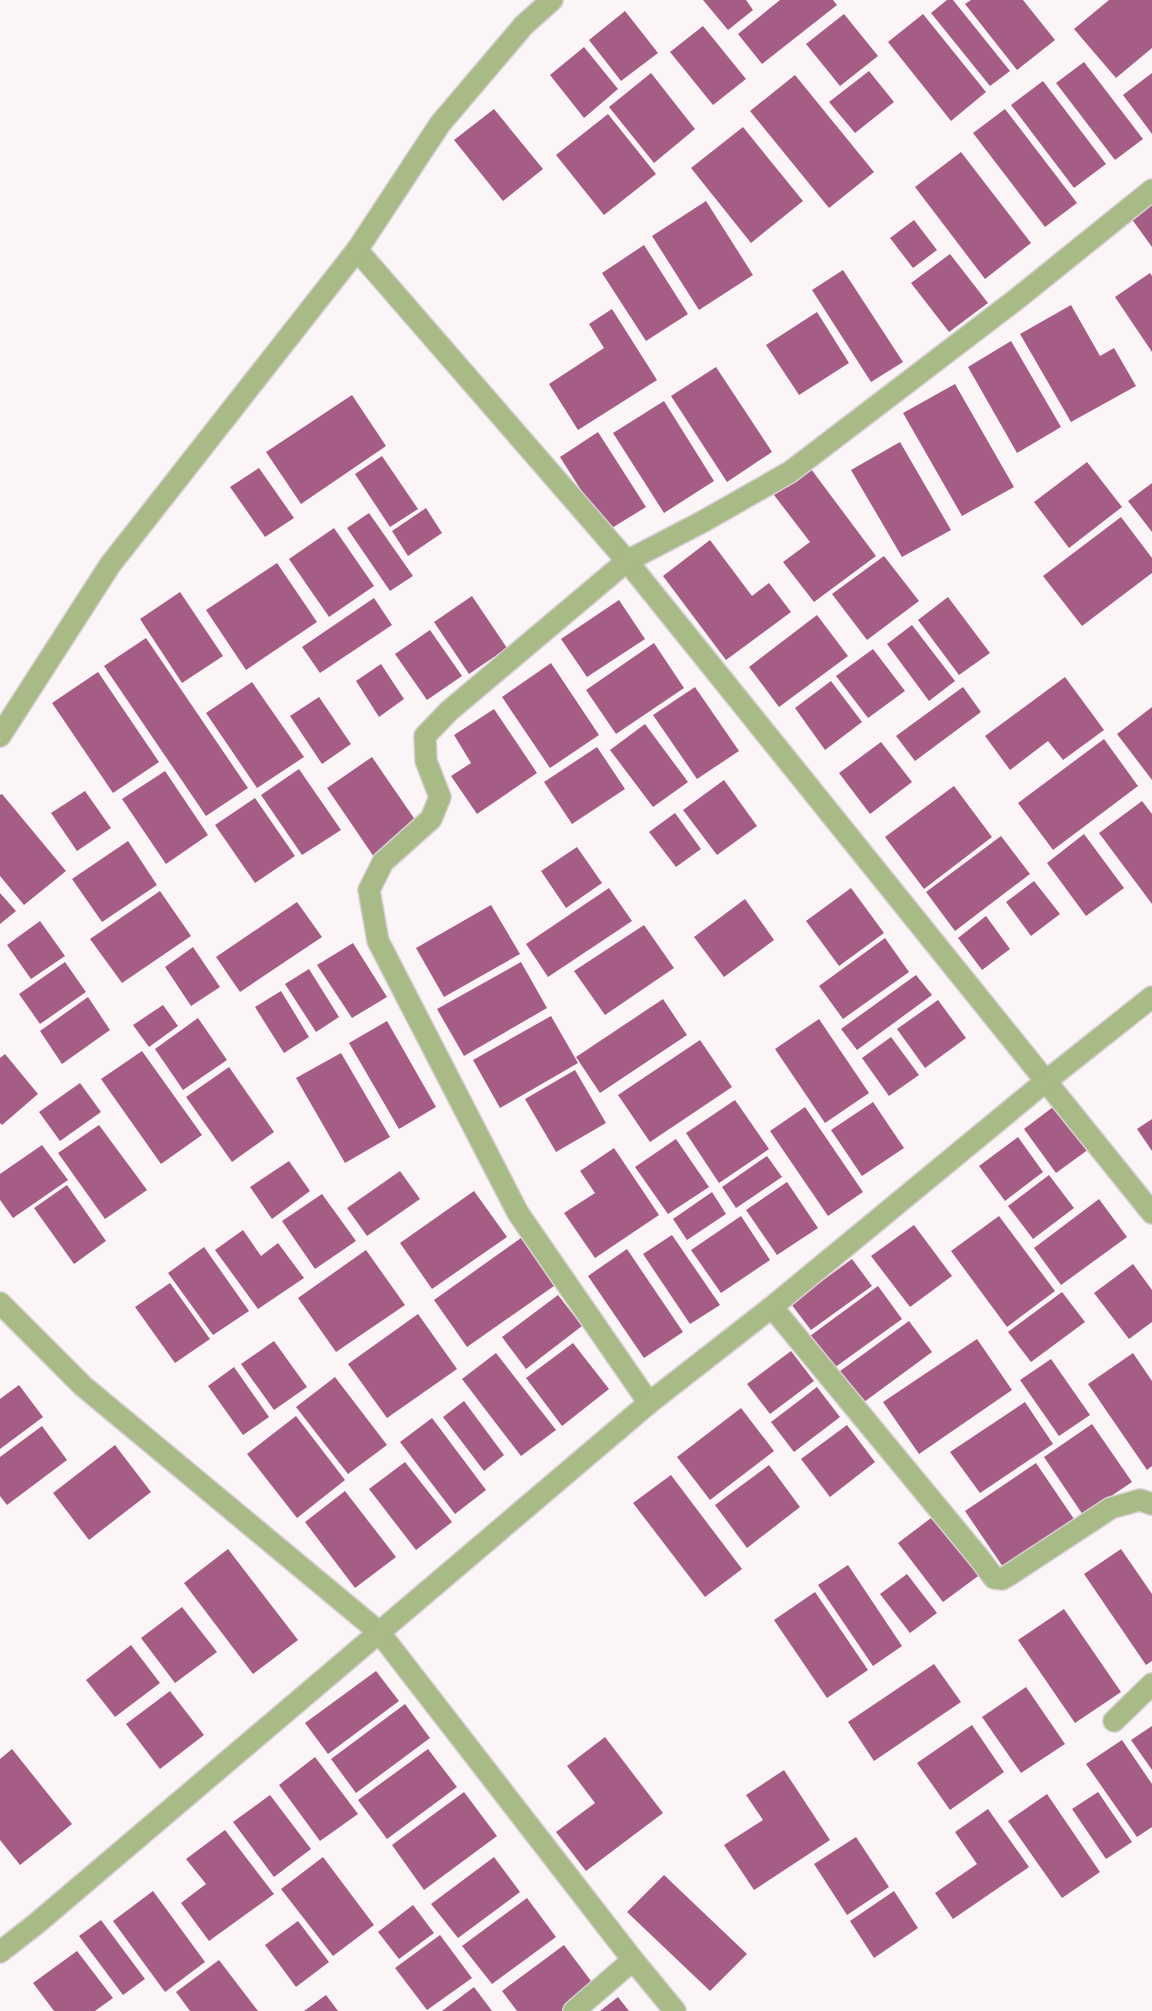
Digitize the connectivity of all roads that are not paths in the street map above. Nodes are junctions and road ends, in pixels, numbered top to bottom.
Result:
1 (552, 0) edge
2 (1152, 190) edge
3 (357, 250) junction
4 (627, 561) junction
5 (0, 736) edge
6 (1152, 997) edge
7 (1046, 1081) junction
8 (1152, 1213) edge
9 (0, 1303) edge
10 (772, 1307) junction
11 (649, 1403) junction
12 (1152, 1504) edge
13 (379, 1632) junction
14 (1152, 1685) edge
15 (1114, 1721) dead end
16 (0, 1952) edge
17 (633, 1959) junction
18 (574, 2011) edge
19 (675, 2011) edge

1 - 3 street
2 - 4 street
3 - 4 street
3 - 5 street
4 - 7 street
4 - 11 street
6 - 7 street
7 - 8 street
7 - 10 street
9 - 13 street
10 - 11 street
10 - 12 street
11 - 13 street
13 - 16 street
13 - 17 street
14 - 15 street
17 - 18 street
17 - 19 street

